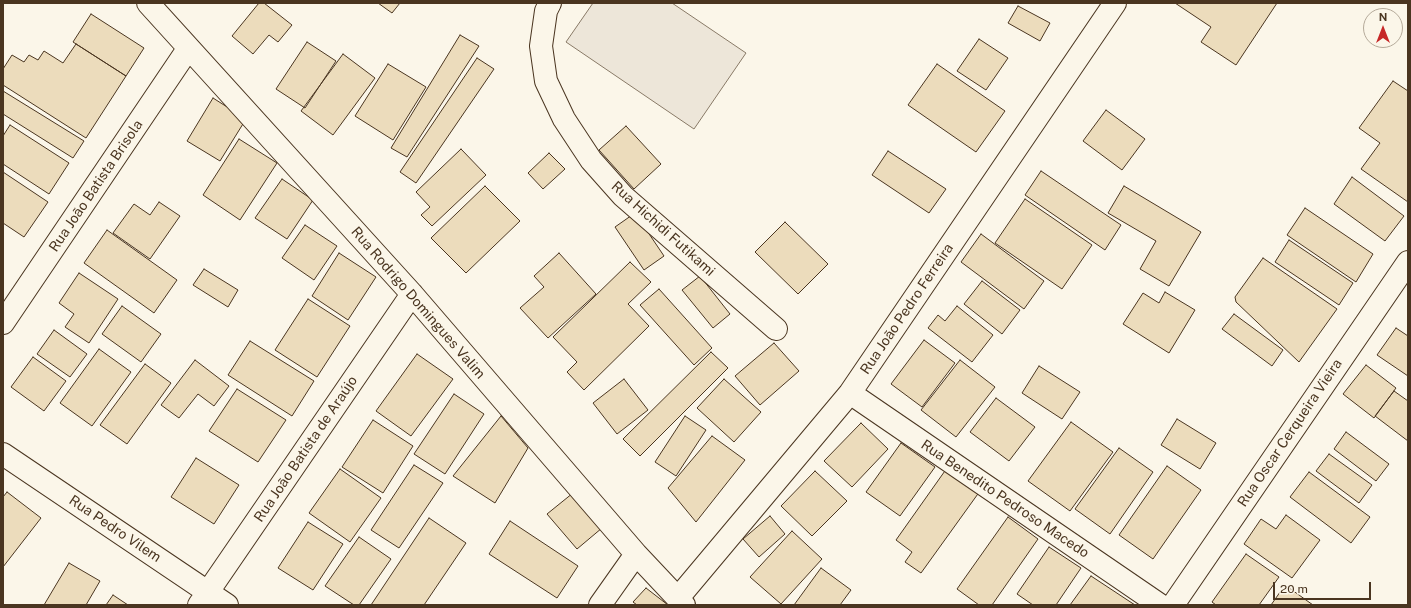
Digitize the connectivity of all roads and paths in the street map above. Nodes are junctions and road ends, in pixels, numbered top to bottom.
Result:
1 (148, 3) edge
2 (550, 3) edge
3 (1115, 3) edge
4 (188, 49) junction
5 (1408, 262) edge
6 (412, 294) junction
7 (3, 323) edge
8 (776, 329) dead end
9 (850, 393) junction
10 (3, 454) edge
11 (636, 554) junction
12 (204, 598) edge
13 (681, 602) edge
14 (227, 605) edge
15 (600, 605) edge
16 (1160, 605) edge
17 (1173, 605) edge

1 - 4 street, Rua Rodrigo Domingues Valim
2 - 8 street, Rua Hichidi Futikami
3 - 9 street, Rua João Pedro Ferreira
4 - 6 street, Rua Rodrigo Domingues Valim
4 - 7 street, Rua João Batista Brisola
5 - 17 street, Rua Oscar Cerqueira Vieira
6 - 11 street, Rua Rodrigo Domingues Valim
6 - 12 street, Rua João Batista de Araújo
9 - 13 street, Rua João Pedro Ferreira
9 - 16 street, Rua Benedito Pedroso Macedo
10 - 12 street, Rua Pedro Vilem
11 - 13 street, Rua Rodrigo Domingues Valim
11 - 15 street
12 - 14 street, Rua Pedro Vilem

